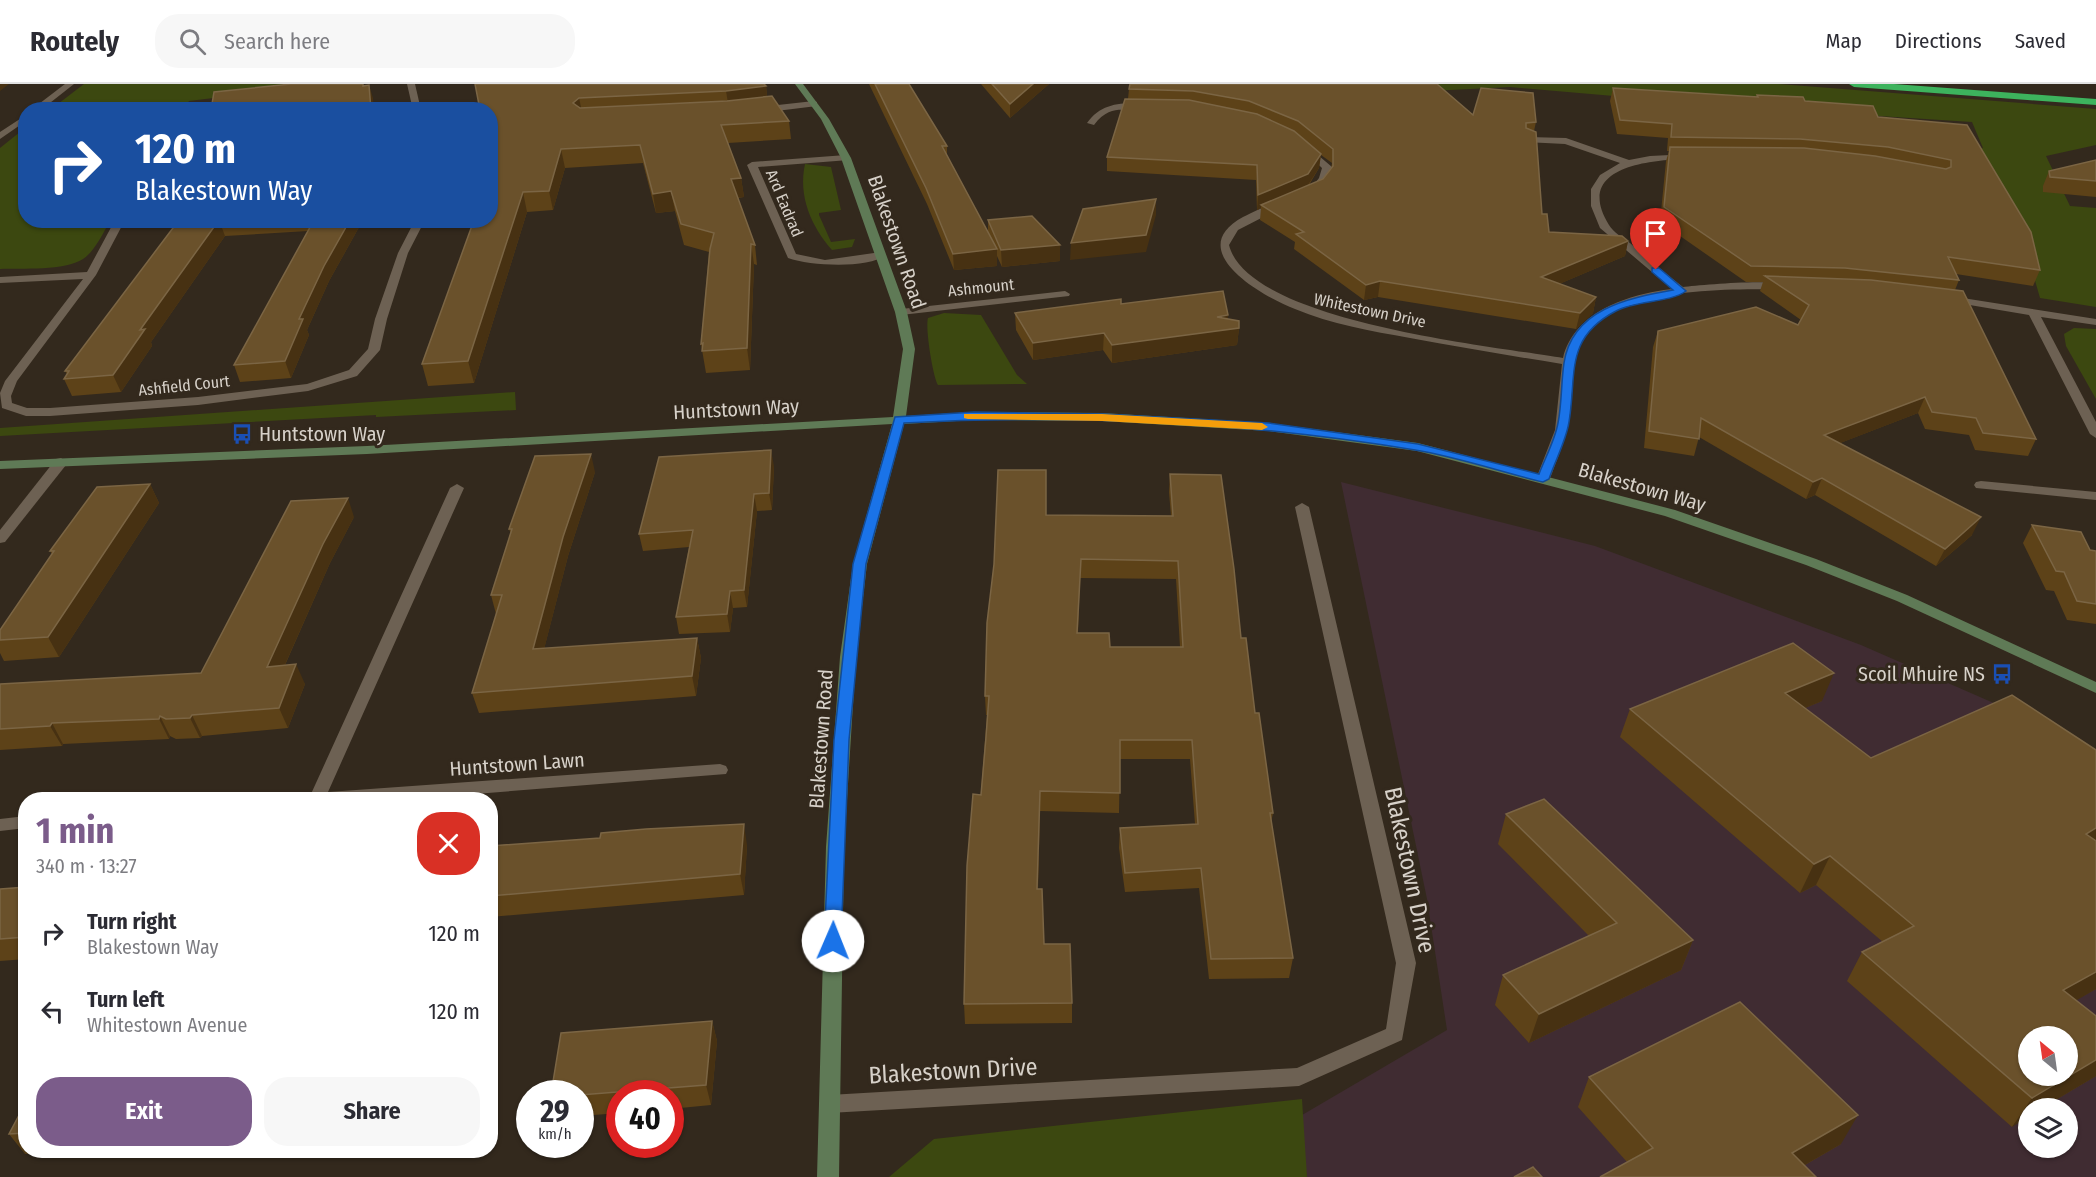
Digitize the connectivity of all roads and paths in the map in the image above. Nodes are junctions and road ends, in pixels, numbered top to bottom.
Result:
1 (70, 84) edge
2 (411, 84) edge
3 (799, 84) edge
4 (1854, 84) edge
5 (1952, 84) edge
6 (2096, 94) edge
7 (46, 102) edge
8 (415, 102) edge
9 (2096, 102) edge
10 (814, 104) junction
11 (1156, 107) edge
12 (746, 112) edge
13 (18, 123) edge
14 (1092, 123) dead end
15 (0, 136) edge
16 (1293, 139) edge
17 (1528, 140) edge
18 (1699, 156) edge
19 (846, 158) junction
20 (1626, 162) junction
21 (1304, 195) edge
22 (1286, 203) edge
23 (116, 228) edge
24 (416, 228) edge
25 (881, 255) junction
26 (91, 275) junction
27 (0, 280) edge
28 (1792, 286) edge
29 (1681, 291) junction
30 (1065, 294) dead end
31 (1938, 297) edge
32 (901, 312) junction
33 (2034, 313) junction
34 (2096, 322) edge
35 (1569, 362) junction
36 (899, 420) junction
37 (2096, 434) edge
38 (61, 462) junction
39 (0, 465) edge
40 (1543, 479) junction
41 (1981, 485) dead end
42 (457, 488) dead end
43 (2096, 496) edge
44 (1302, 507) dead end
45 (0, 538) edge
46 (2096, 688) edge
47 (720, 770) dead end
48 (320, 792) edge
49 (414, 792) edge
50 (18, 823) edge
51 (0, 825) edge
52 (829, 1104) junction
53 (828, 1177) edge

1 - 7 street
2 - 8 street
3 - 10 street, Blakestown Road
4 - 9 highway
5 - 6 highway
10 - 12 street
10 - 19 street, Blakestown Road
11 - 14 street
13 - 15 street
16 - 21 street
17 - 20 street
18 - 20 street
19 - 25 street, Blakestown Road
19 - 25 street, Ard Eadrad
20 - 29 street
22 - 35 street, Whitestown Drive
23 - 26 street, Ashfield Court
24 - 26 street, Ashfield Court
25 - 32 street, Blakestown Road
26 - 27 street
28 - 29 street
29 - 35 street
30 - 32 street, Ashmount
31 - 33 street
32 - 36 street, Blakestown Road
33 - 34 street
33 - 37 street
35 - 40 street
36 - 38 street, Huntstown Way
36 - 40 street, Blakestown Way
36 - 52 street, Blakestown Road
38 - 39 street, Huntstown Way
38 - 45 street
40 - 46 street, Blakestown Way
41 - 43 street
42 - 48 street
44 - 52 street, Blakestown Drive
47 - 49 street, Huntstown Lawn
50 - 51 street
52 - 53 street, Blakestown Road

